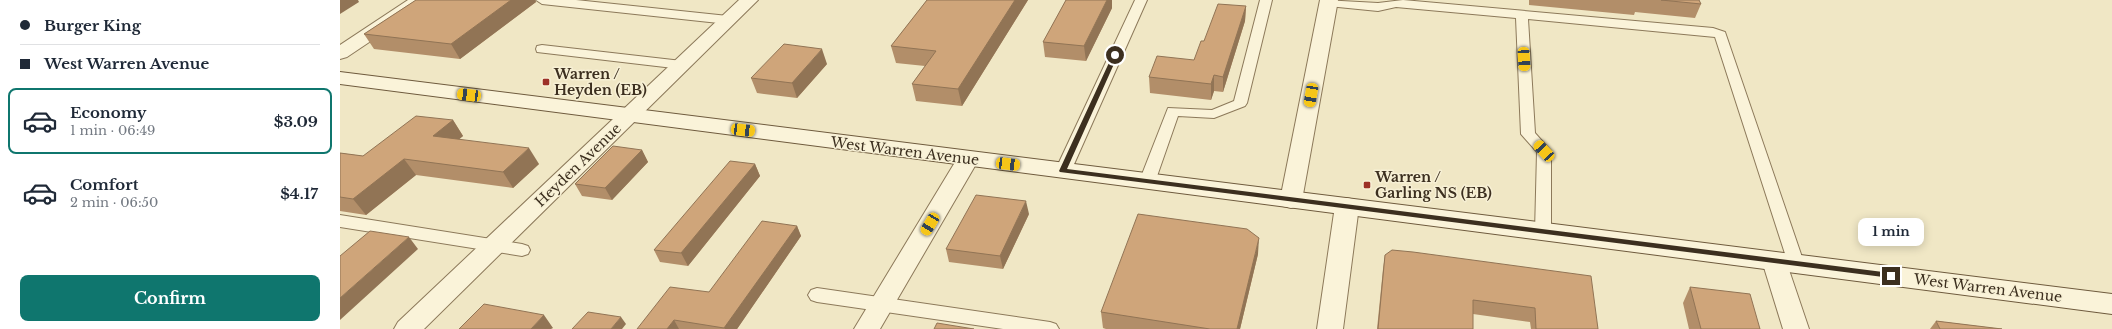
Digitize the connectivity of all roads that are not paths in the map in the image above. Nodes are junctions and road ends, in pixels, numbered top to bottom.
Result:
1 (420, 0) edge
2 (542, 0) edge
3 (749, 0) edge
4 (1141, 0) edge
5 (1266, 0) edge
6 (1328, 1) edge
7 (1396, 2) edge
8 (1522, 15) junction
9 (728, 20) junction
10 (542, 49) dead end
11 (340, 53) edge
12 (682, 65) junction
13 (340, 78) edge
14 (629, 116) junction
15 (968, 159) junction
16 (1063, 171) junction
17 (1147, 182) junction
18 (1291, 200) junction
19 (1347, 206) junction
20 (340, 221) edge
21 (1543, 232) junction
22 (495, 245) junction
23 (522, 250) dead end
24 (1785, 262) junction
25 (817, 295) dead end
26 (882, 303) junction
27 (2112, 304) edge
28 (407, 329) edge
29 (867, 329) edge
30 (1050, 329) edge
31 (1330, 329) edge
32 (1796, 329) edge

1 - 11 main road
2 - 9 lane
3 - 9 main road, Heyden Avenue
4 - 16 lane
5 - 17 lane
6 - 7 lane
6 - 18 main road
7 - 8 lane
8 - 21 lane
8 - 24 lane
9 - 12 main road, Heyden Avenue
10 - 12 lane
12 - 14 main road, Heyden Avenue
13 - 14 main road, West Warren Avenue
14 - 15 main road, West Warren Avenue
14 - 22 main road, Heyden Avenue
15 - 16 main road, West Warren Avenue
15 - 26 main road
16 - 17 main road, West Warren Avenue
17 - 18 main road, West Warren Avenue
18 - 19 main road, West Warren Avenue
19 - 21 main road, West Warren Avenue
19 - 31 main road
20 - 22 lane
21 - 24 main road, West Warren Avenue
22 - 23 lane
22 - 28 main road, Heyden Avenue
24 - 27 main road, West Warren Avenue
24 - 32 main road
25 - 26 lane
26 - 29 main road
26 - 30 lane

